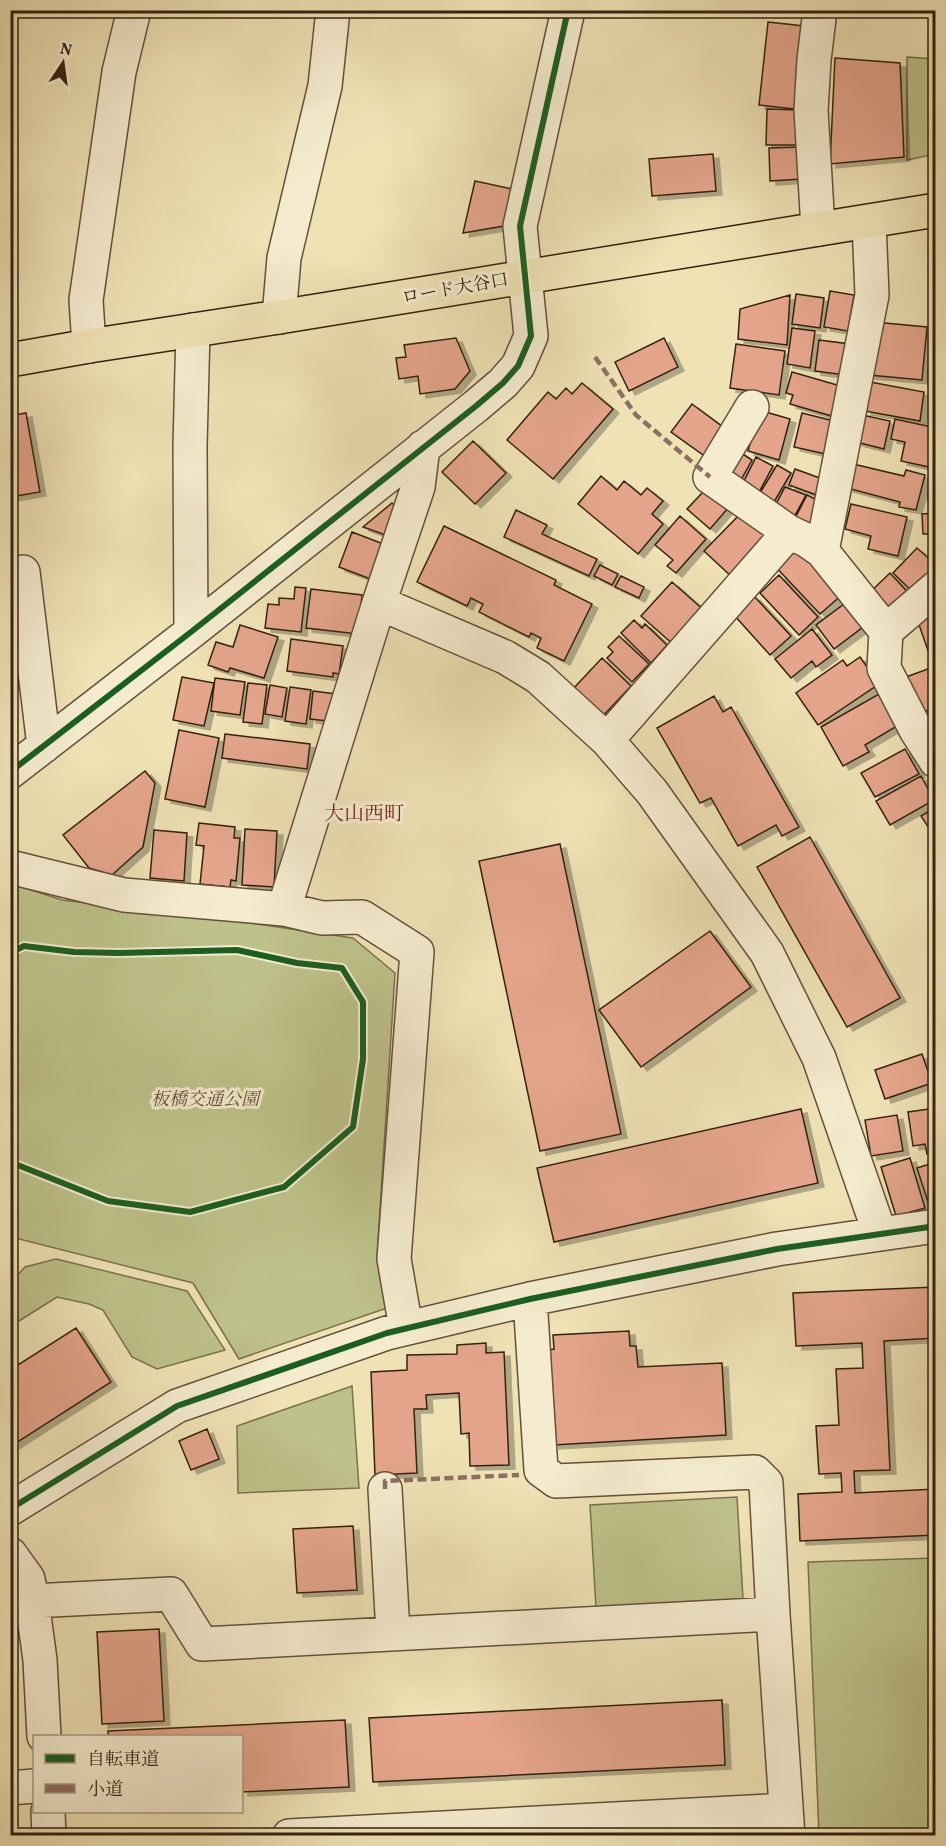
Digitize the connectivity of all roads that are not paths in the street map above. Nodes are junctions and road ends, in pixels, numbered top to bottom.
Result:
1 (134, 10) edge
2 (333, 10) edge
3 (568, 10) edge
4 (817, 12) edge
5 (936, 210) edge
6 (869, 222) junction
7 (818, 229) junction
8 (525, 276) junction
9 (279, 317) junction
10 (193, 330) junction
11 (89, 346) junction
12 (10, 360) edge
13 (752, 407) dead end
14 (423, 447) junction
15 (789, 532) junction
16 (822, 551) junction
17 (10, 574) edge
18 (936, 588) edge
19 (379, 603) junction
20 (886, 631) junction
21 (191, 632) junction
22 (926, 726) edge
23 (607, 740) junction
24 (44, 746) junction
25 (936, 761) edge
26 (10, 772) edge
27 (10, 867) edge
28 (284, 909) junction
29 (936, 1226) edge
30 (880, 1234) junction
31 (530, 1299) junction
32 (406, 1328) junction
33 (386, 1489) dead end
34 (10, 1509) edge
35 (10, 1554) edge
36 (32, 1601) junction
37 (773, 1614) junction
38 (393, 1633) junction
39 (44, 1735) edge
40 (33, 1786) edge
41 (10, 1788) edge
42 (48, 1813) edge
43 (787, 1823) edge
44 (49, 1836) edge
45 (289, 1836) edge

1 - 11 street
2 - 9 street
3 - 8 street
4 - 7 street
5 - 6 main road, ロード大谷口
6 - 7 main road, ロード大谷口
6 - 16 street
7 - 8 main road, ロード大谷口
8 - 9 main road, ロード大谷口
8 - 14 street
9 - 10 main road, ロード大谷口
10 - 11 main road, ロード大谷口
10 - 21 street
11 - 12 main road, ロード大谷口
13 - 15 street
14 - 19 street
14 - 21 street
15 - 16 street
15 - 23 street
16 - 20 street
17 - 24 street
18 - 20 street
19 - 23 street
19 - 28 street
20 - 22 street
21 - 24 street
22 - 25 street
23 - 30 street
24 - 26 street
27 - 28 street
28 - 32 street
29 - 30 street
30 - 31 street
31 - 32 street
31 - 37 street
32 - 34 street
33 - 38 street
35 - 36 street
36 - 38 street
36 - 39 street
37 - 38 street
37 - 43 street
40 - 41 street
42 - 44 street
43 - 45 street

